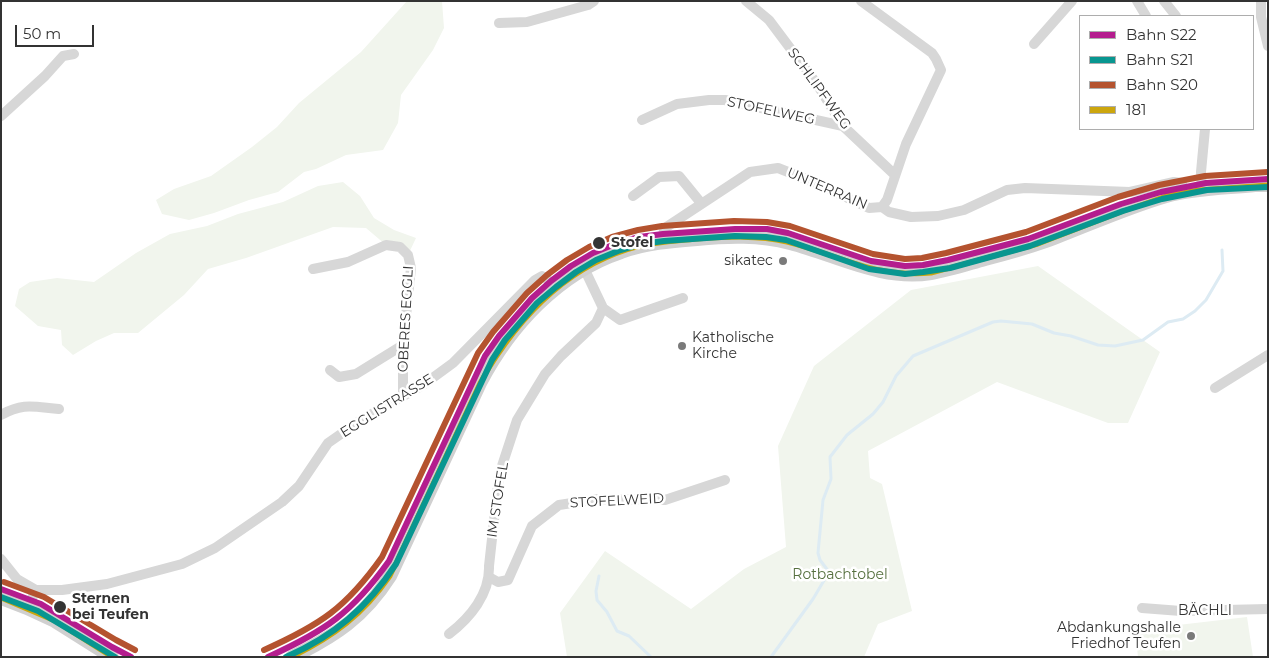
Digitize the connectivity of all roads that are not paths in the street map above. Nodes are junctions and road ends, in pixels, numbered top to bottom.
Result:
1 (594, 1) edge
2 (746, 1) edge
3 (861, 1) edge
4 (1072, 1) edge
5 (1137, 1) edge
6 (1164, 1) edge
7 (1261, 1) edge
8 (1145, 15) edge
9 (1175, 15) edge
10 (500, 23) dead end
11 (1034, 44) dead end
12 (1268, 46) edge
13 (74, 54) dead end
14 (1, 116) edge
15 (642, 120) dead end
16 (843, 126) junction
17 (1205, 130) edge
18 (894, 174) junction
19 (1268, 184) edge
20 (1202, 191) junction
21 (1184, 193) junction
22 (633, 196) dead end
23 (701, 203) junction
24 (882, 207) junction
25 (664, 242) junction
26 (584, 268) junction
27 (313, 269) dead end
28 (555, 288) junction
29 (683, 298) dead end
30 (603, 308) junction
31 (403, 345) junction
32 (1268, 355) edge
33 (330, 370) dead end
34 (1215, 388) dead end
35 (402, 396) junction
36 (59, 410) dead end
37 (1, 415) edge
38 (725, 480) dead end
39 (1, 559) edge
40 (489, 577) junction
41 (36, 590) junction
42 (1, 598) edge
43 (27, 608) junction
44 (1142, 608) dead end
45 (1268, 609) edge
46 (449, 634) dead end
47 (112, 657) edge
48 (292, 657) edge

1 - 10 street
2 - 16 street, SCHLIPFWEG
3 - 18 street
4 - 11 street
5 - 8 street
6 - 9 street
7 - 12 street
13 - 14 street
15 - 16 street, STOFELWEG
16 - 18 street, SCHLIPFWEG
17 - 20 street
18 - 24 street
19 - 20 street
20 - 21 street
21 - 24 street, UNTERRAIN
21 - 25 street
22 - 23 street
23 - 24 street, UNTERRAIN
23 - 25 street, UNTERRAIN
25 - 26 street
26 - 28 street
26 - 30 street
27 - 31 street, OBERES EGGLI
28 - 35 street, EGGLISTRASSE
28 - 48 street
29 - 30 street
30 - 40 street, IM STOFEL
31 - 33 street
31 - 35 street, OBERES EGGLI
32 - 34 street
35 - 41 street, EGGLISTRASSE
36 - 37 street
38 - 40 street, STOFELWEID
39 - 41 street
40 - 46 street, IM STOFEL
41 - 43 street
42 - 43 street
43 - 47 street
44 - 45 street, BÄCHLI

